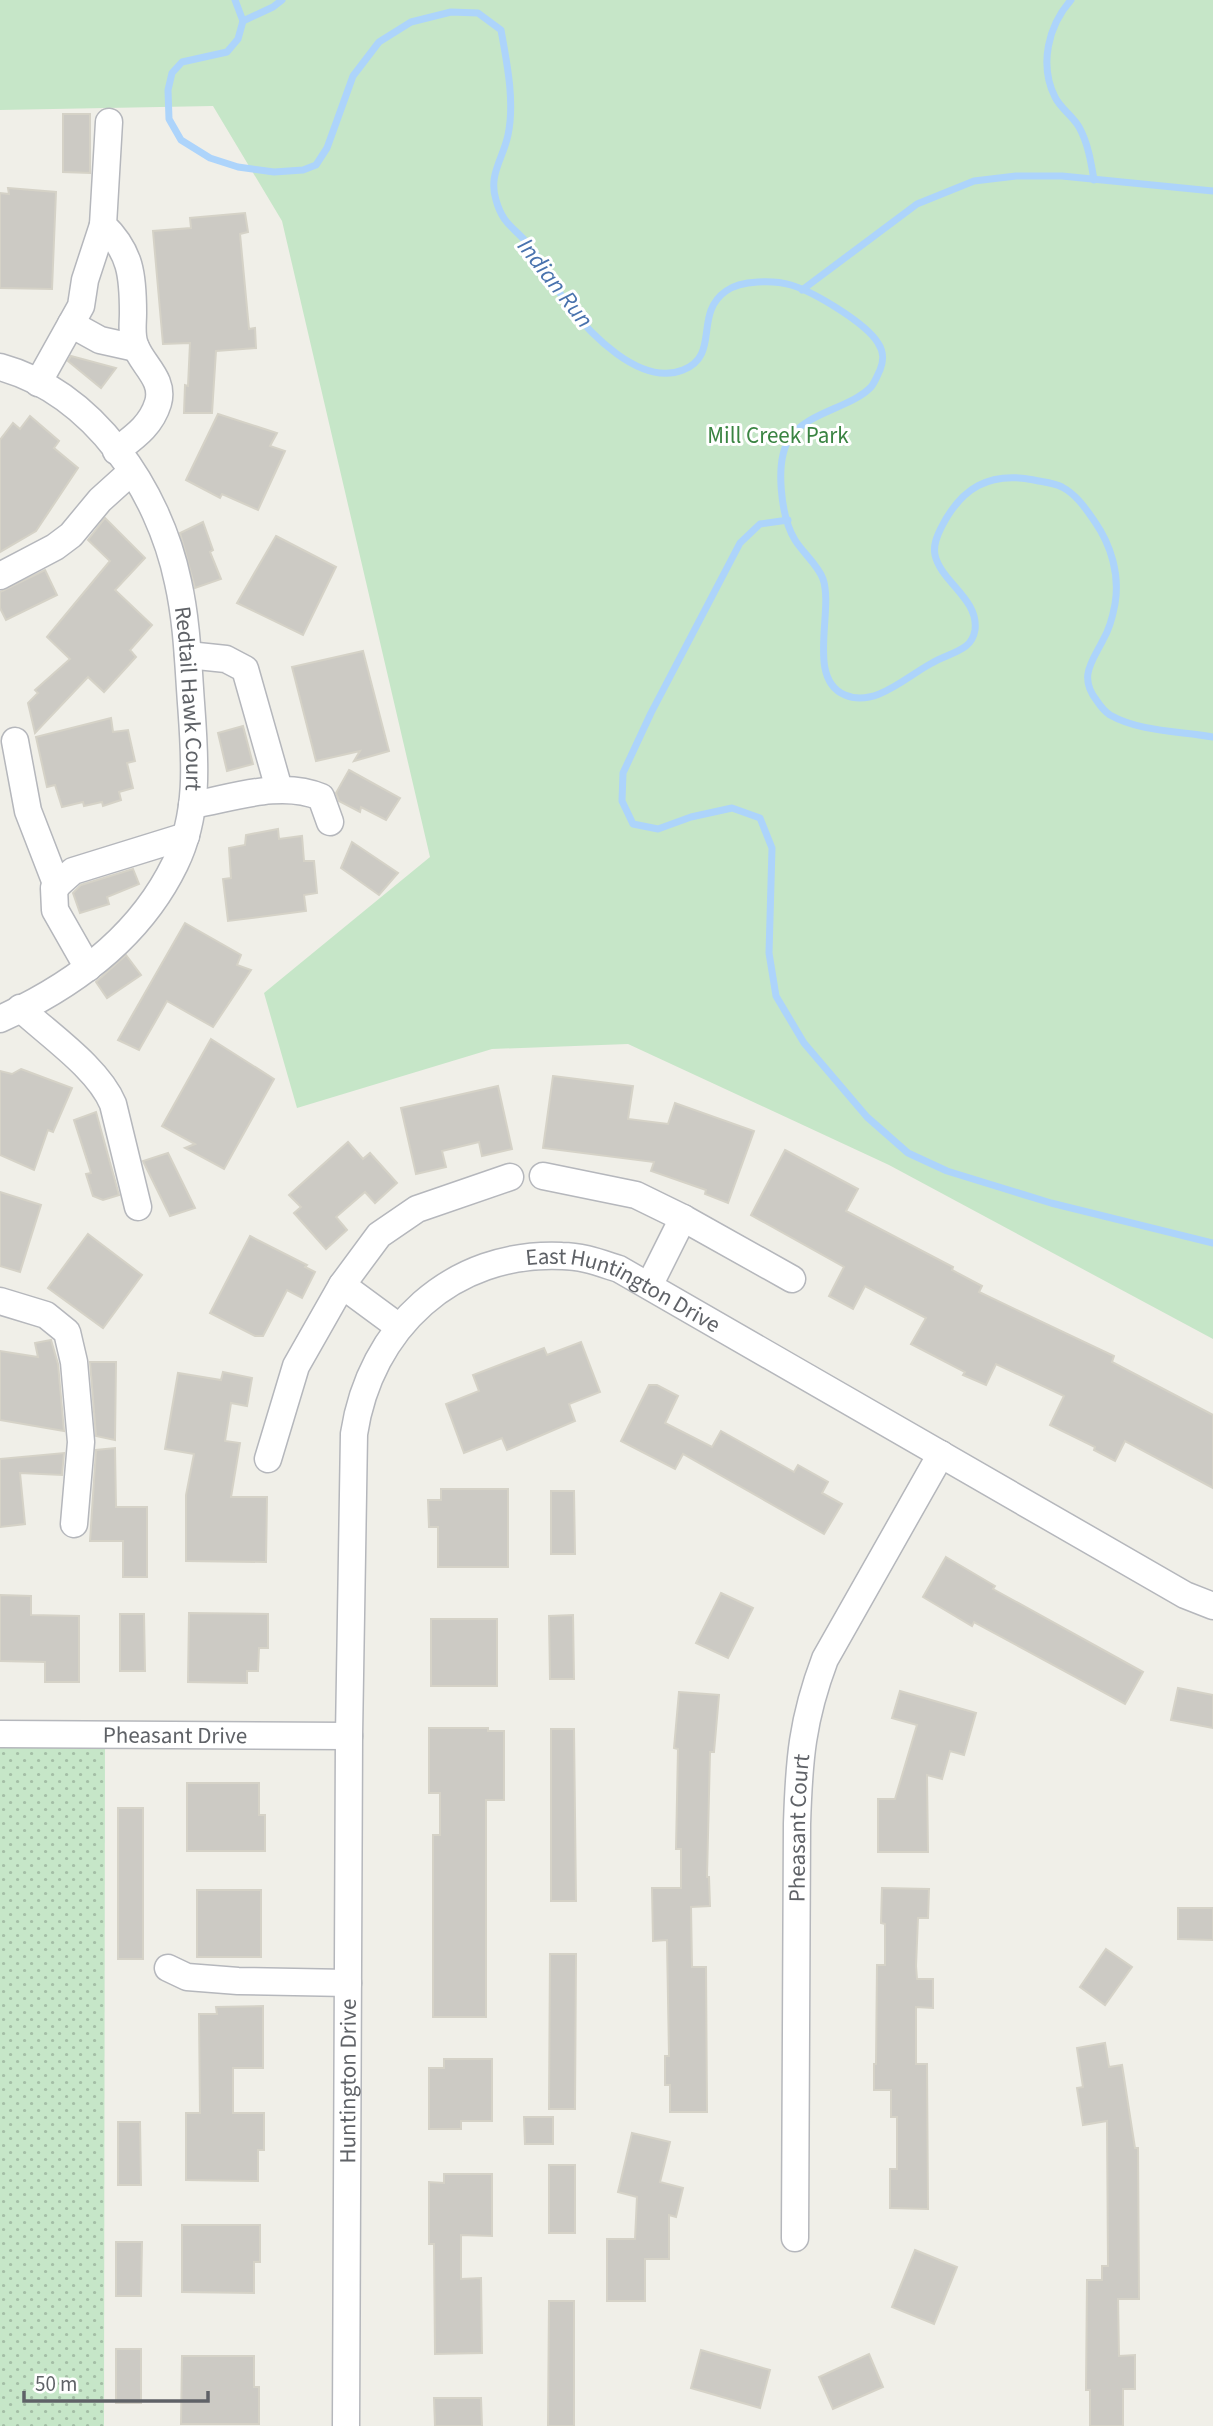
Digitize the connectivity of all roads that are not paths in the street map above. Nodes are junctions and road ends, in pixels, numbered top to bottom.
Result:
1 (109, 122) dead end
2 (103, 225) junction
3 (71, 324) junction
4 (136, 348) junction
5 (0, 367) edge
6 (38, 383) junction
7 (123, 461) junction
8 (0, 576) edge
9 (188, 655) junction
10 (15, 741) dead end
11 (279, 789) junction
12 (192, 805) junction
13 (330, 822) dead end
14 (186, 836) junction
15 (57, 886) junction
16 (88, 968) junction
17 (5, 1016) edge
18 (543, 1176) dead end
19 (510, 1177) dead end
20 (138, 1207) dead end
21 (683, 1218) junction
22 (792, 1279) dead end
23 (650, 1284) junction
24 (342, 1285) junction
25 (0, 1301) edge
26 (399, 1327) junction
27 (941, 1454) junction
28 (268, 1459) dead end
29 (74, 1524) dead end
30 (1213, 1606) edge
31 (0, 1734) edge
32 (349, 1736) junction
33 (167, 1968) dead end
34 (348, 1983) junction
35 (795, 2238) dead end
36 (346, 2426) edge

1 - 2 street
2 - 3 street
2 - 4 street
3 - 4 street
3 - 6 street
4 - 7 street
5 - 6 street, Redtail Hawk Court
6 - 7 street, Redtail Hawk Court
7 - 8 street
7 - 9 street, Redtail Hawk Court
9 - 11 street
9 - 12 street, Redtail Hawk Court
10 - 15 street
11 - 12 street
11 - 13 street
12 - 14 street, Redtail Hawk Court
14 - 15 street
14 - 16 street, Redtail Hawk Court
15 - 16 street
16 - 17 street, Redtail Hawk Court
17 - 20 street
18 - 21 street
19 - 24 street
21 - 22 street
21 - 23 street
23 - 26 street, East Huntington Drive
23 - 27 street, East Huntington Drive
24 - 26 street
24 - 28 street
25 - 29 street
26 - 32 street, East Huntington Drive
27 - 30 street, East Huntington Drive
27 - 35 street, Pheasant Court
31 - 32 street, Pheasant Drive
32 - 34 street, Huntington Drive
33 - 34 street
34 - 36 street, Huntington Drive

